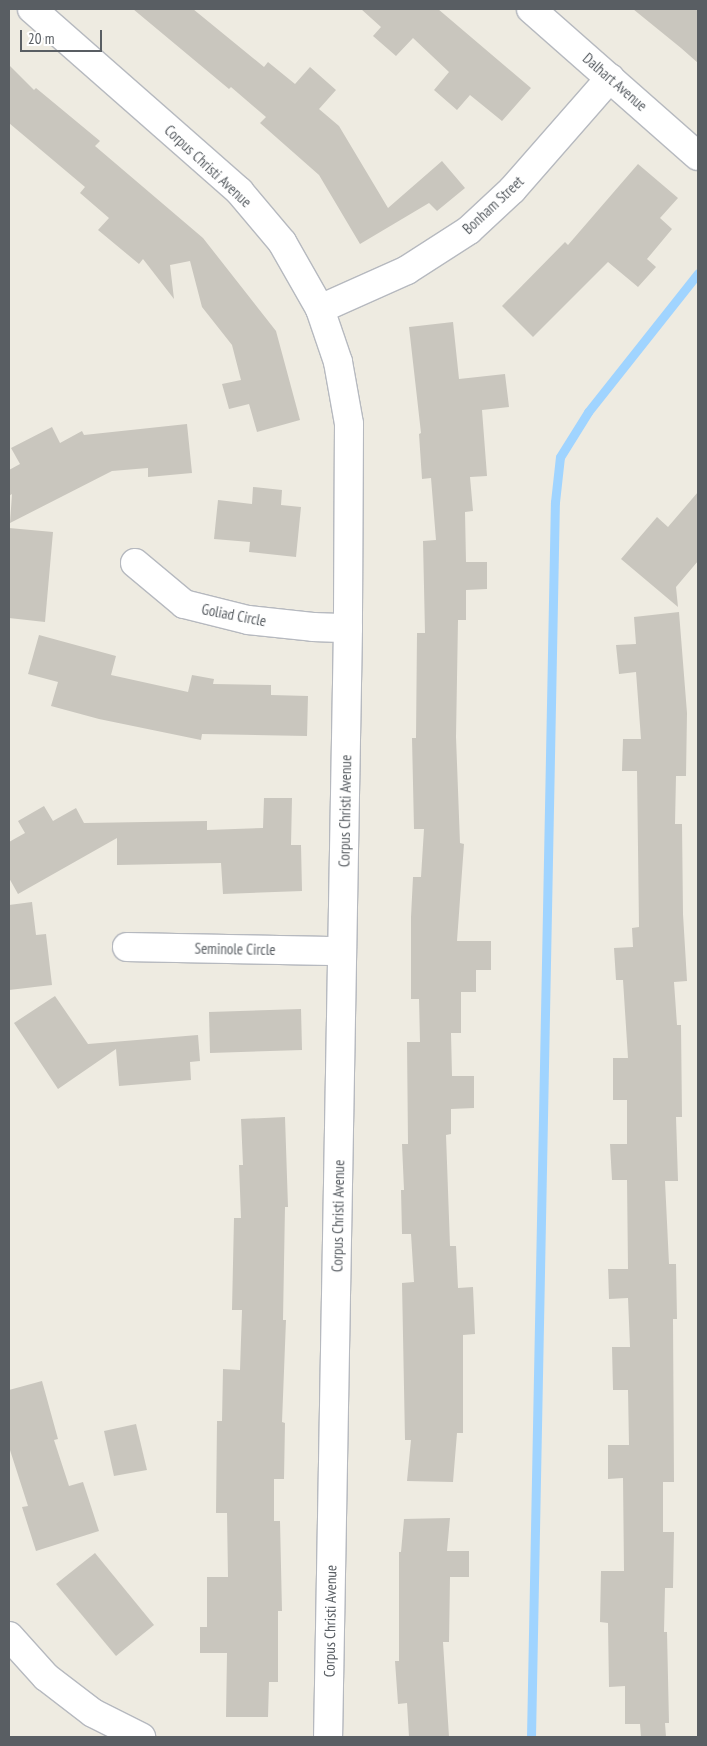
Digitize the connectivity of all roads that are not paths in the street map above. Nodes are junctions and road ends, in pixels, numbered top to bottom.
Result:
1 (32, 9) edge
2 (531, 9) edge
3 (610, 78) junction
4 (698, 156) edge
5 (320, 309) junction
6 (135, 564) dead end
7 (348, 628) junction
8 (127, 947) dead end
9 (342, 951) junction
10 (9, 1636) edge
11 (141, 1737) edge
12 (328, 1737) edge

1 - 5 street, Corpus Christi Avenue
2 - 3 street, Dalhart Avenue
3 - 4 street, Dalhart Avenue
3 - 5 street, Bonham Street
5 - 7 street, Corpus Christi Avenue
6 - 7 street, Goliad Circle
7 - 9 street, Corpus Christi Avenue
8 - 9 street, Seminole Circle
9 - 12 street, Corpus Christi Avenue
10 - 11 street

